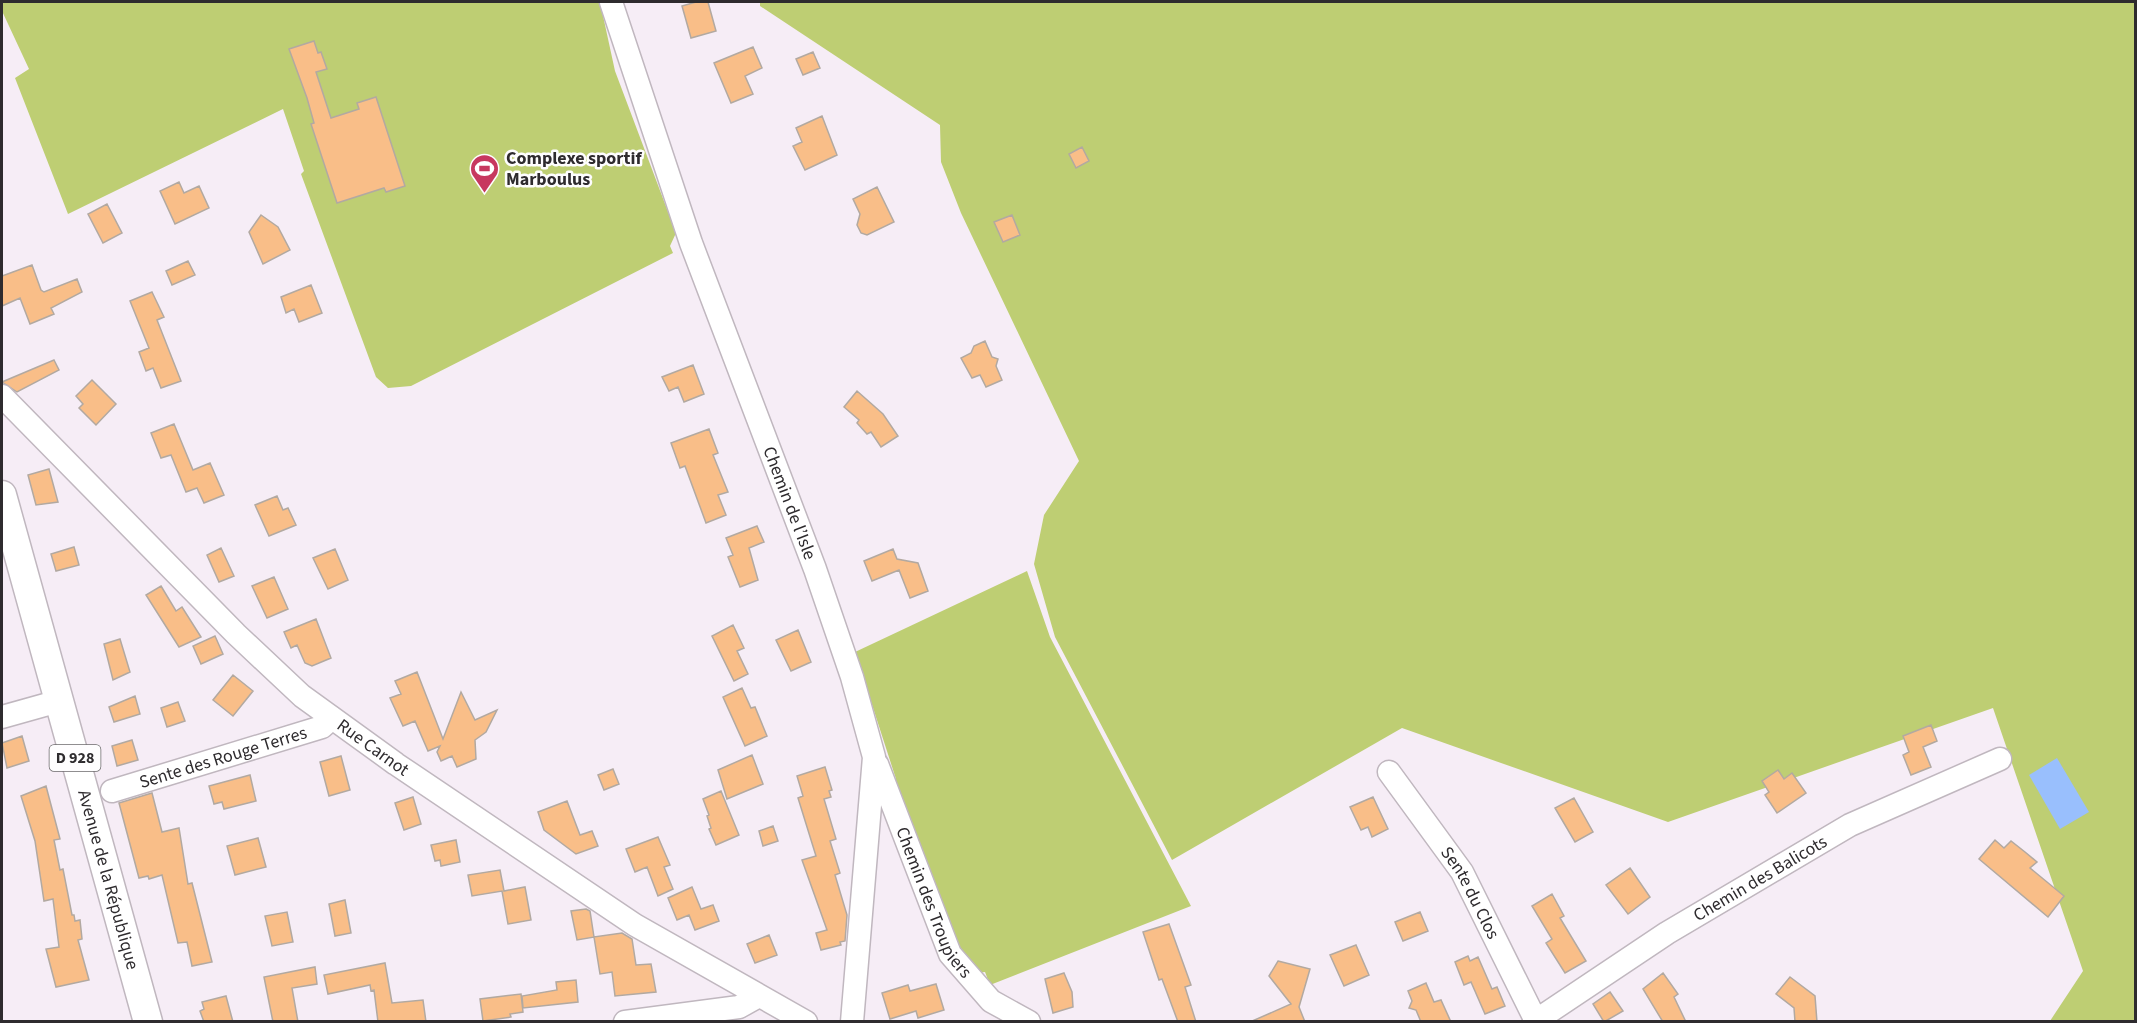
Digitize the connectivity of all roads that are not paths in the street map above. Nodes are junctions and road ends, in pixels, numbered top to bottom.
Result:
1 (611, 2) edge
2 (5, 403) edge
3 (2, 495) edge
4 (59, 701) junction
5 (2, 717) edge
6 (332, 718) junction
7 (874, 757) junction
8 (2000, 759) dead end
9 (1389, 772) dead end
10 (112, 791) dead end
11 (759, 996) junction
12 (1535, 1021) edge
13 (148, 1022) edge
14 (625, 1022) edge
15 (806, 1022) edge
16 (852, 1022) edge
17 (1029, 1022) edge

1 - 7 street, Chemin de l’Isle
2 - 6 street, Rue Carnot
3 - 4 main road, Avenue de la République / D 928
4 - 5 street
4 - 13 main road, Avenue de la République / D 928
6 - 10 street, Sente des Rouge Terres
6 - 11 street, Rue Carnot
7 - 16 street, Chemin de l’Isle
7 - 17 street, Chemin des Troupiers
8 - 12 street, Chemin des Balicots
9 - 12 street, Sente du Clos
11 - 14 street
11 - 15 street, Rue Carnot

